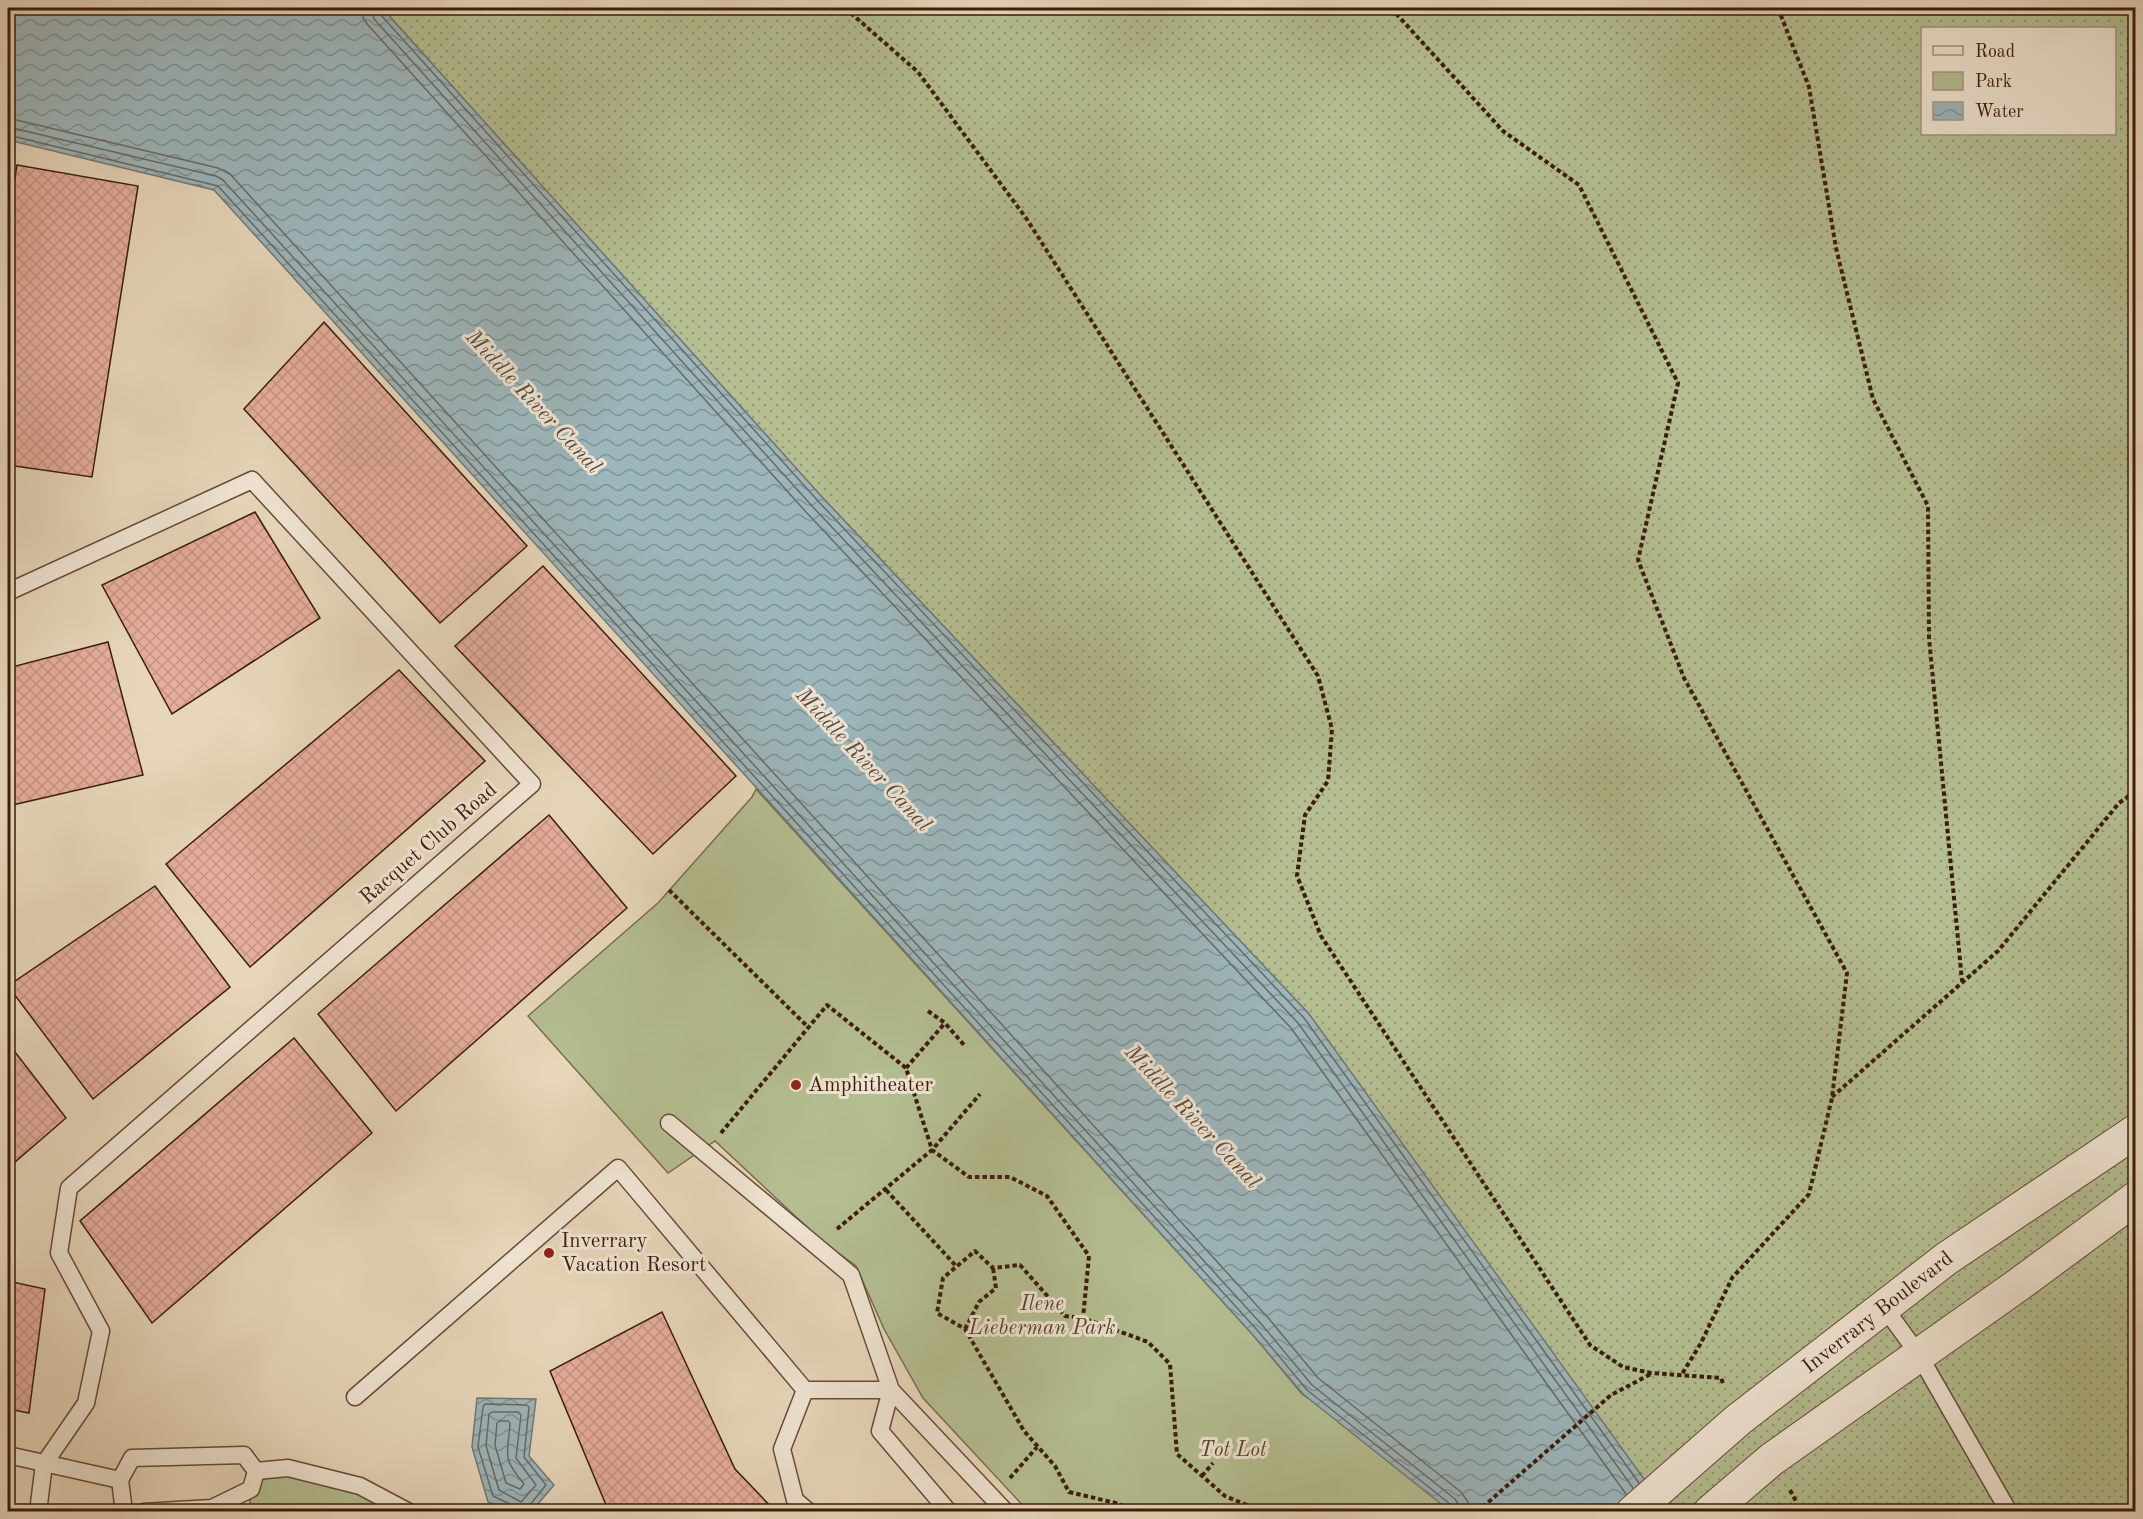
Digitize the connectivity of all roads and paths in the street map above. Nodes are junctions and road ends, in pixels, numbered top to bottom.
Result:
1 (845, 8) edge
2 (1391, 8) edge
3 (1778, 8) edge
4 (8, 592) edge
5 (2136, 791) edge
6 (669, 890) dead end
7 (1962, 981) junction
8 (928, 1011) dead end
9 (945, 1023) junction
10 (808, 1027) junction
11 (964, 1045) dead end
12 (906, 1068) junction
13 (980, 1094) dead end
14 (1832, 1098) junction
15 (669, 1123) dead end
16 (2136, 1131) edge
17 (715, 1141) dead end
18 (932, 1150) junction
19 (886, 1190) junction
20 (2136, 1198) edge
21 (831, 1234) dead end
22 (957, 1267) junction
23 (993, 1268) junction
24 (1884, 1307) junction
25 (1083, 1318) junction
26 (965, 1329) junction
27 (1919, 1355) junction
28 (1651, 1373) junction
29 (805, 1389) junction
30 (891, 1390) junction
31 (355, 1397) dead end
32 (1037, 1447) junction
33 (8, 1455) edge
34 (1213, 1462) dead end
35 (44, 1464) junction
36 (256, 1471) junction
37 (1202, 1476) junction
38 (120, 1480) junction
39 (1004, 1485) dead end
40 (39, 1512) edge
41 (124, 1512) edge
42 (143, 1512) edge
43 (409, 1512) edge
44 (809, 1512) edge
45 (949, 1512) edge
46 (1006, 1512) edge
47 (1129, 1512) edge
48 (1264, 1512) edge
49 (1477, 1512) edge
50 (1633, 1512) edge
51 (1710, 1512) edge
52 (2009, 1512) edge

1 - 28 path
2 - 14 path
3 - 7 path
4 - 35 lane, Racquet Club Road
5 - 7 path
6 - 10 path
7 - 14 path
8 - 9 path
9 - 11 path
9 - 12 path
10 - 12 path
10 - 17 path
12 - 18 path
13 - 18 path
14 - 28 path
15 - 30 lane
16 - 24 street, Inverrary Boulevard
18 - 19 path
18 - 25 path
19 - 21 path
19 - 22 path
20 - 27 street
22 - 23 path
22 - 26 path
23 - 25 path
23 - 26 path
24 - 27 lane
24 - 50 street, Inverrary Boulevard
25 - 37 path
26 - 32 path
27 - 51 street
27 - 52 lane
28 - 49 path
29 - 30 lane
29 - 31 lane
29 - 44 lane
30 - 45 lane
30 - 46 lane
32 - 39 path
32 - 47 path
33 - 35 lane
34 - 37 path
35 - 38 lane
35 - 40 lane
36 - 38 lane
36 - 42 lane
36 - 43 lane
37 - 48 path
38 - 41 lane

